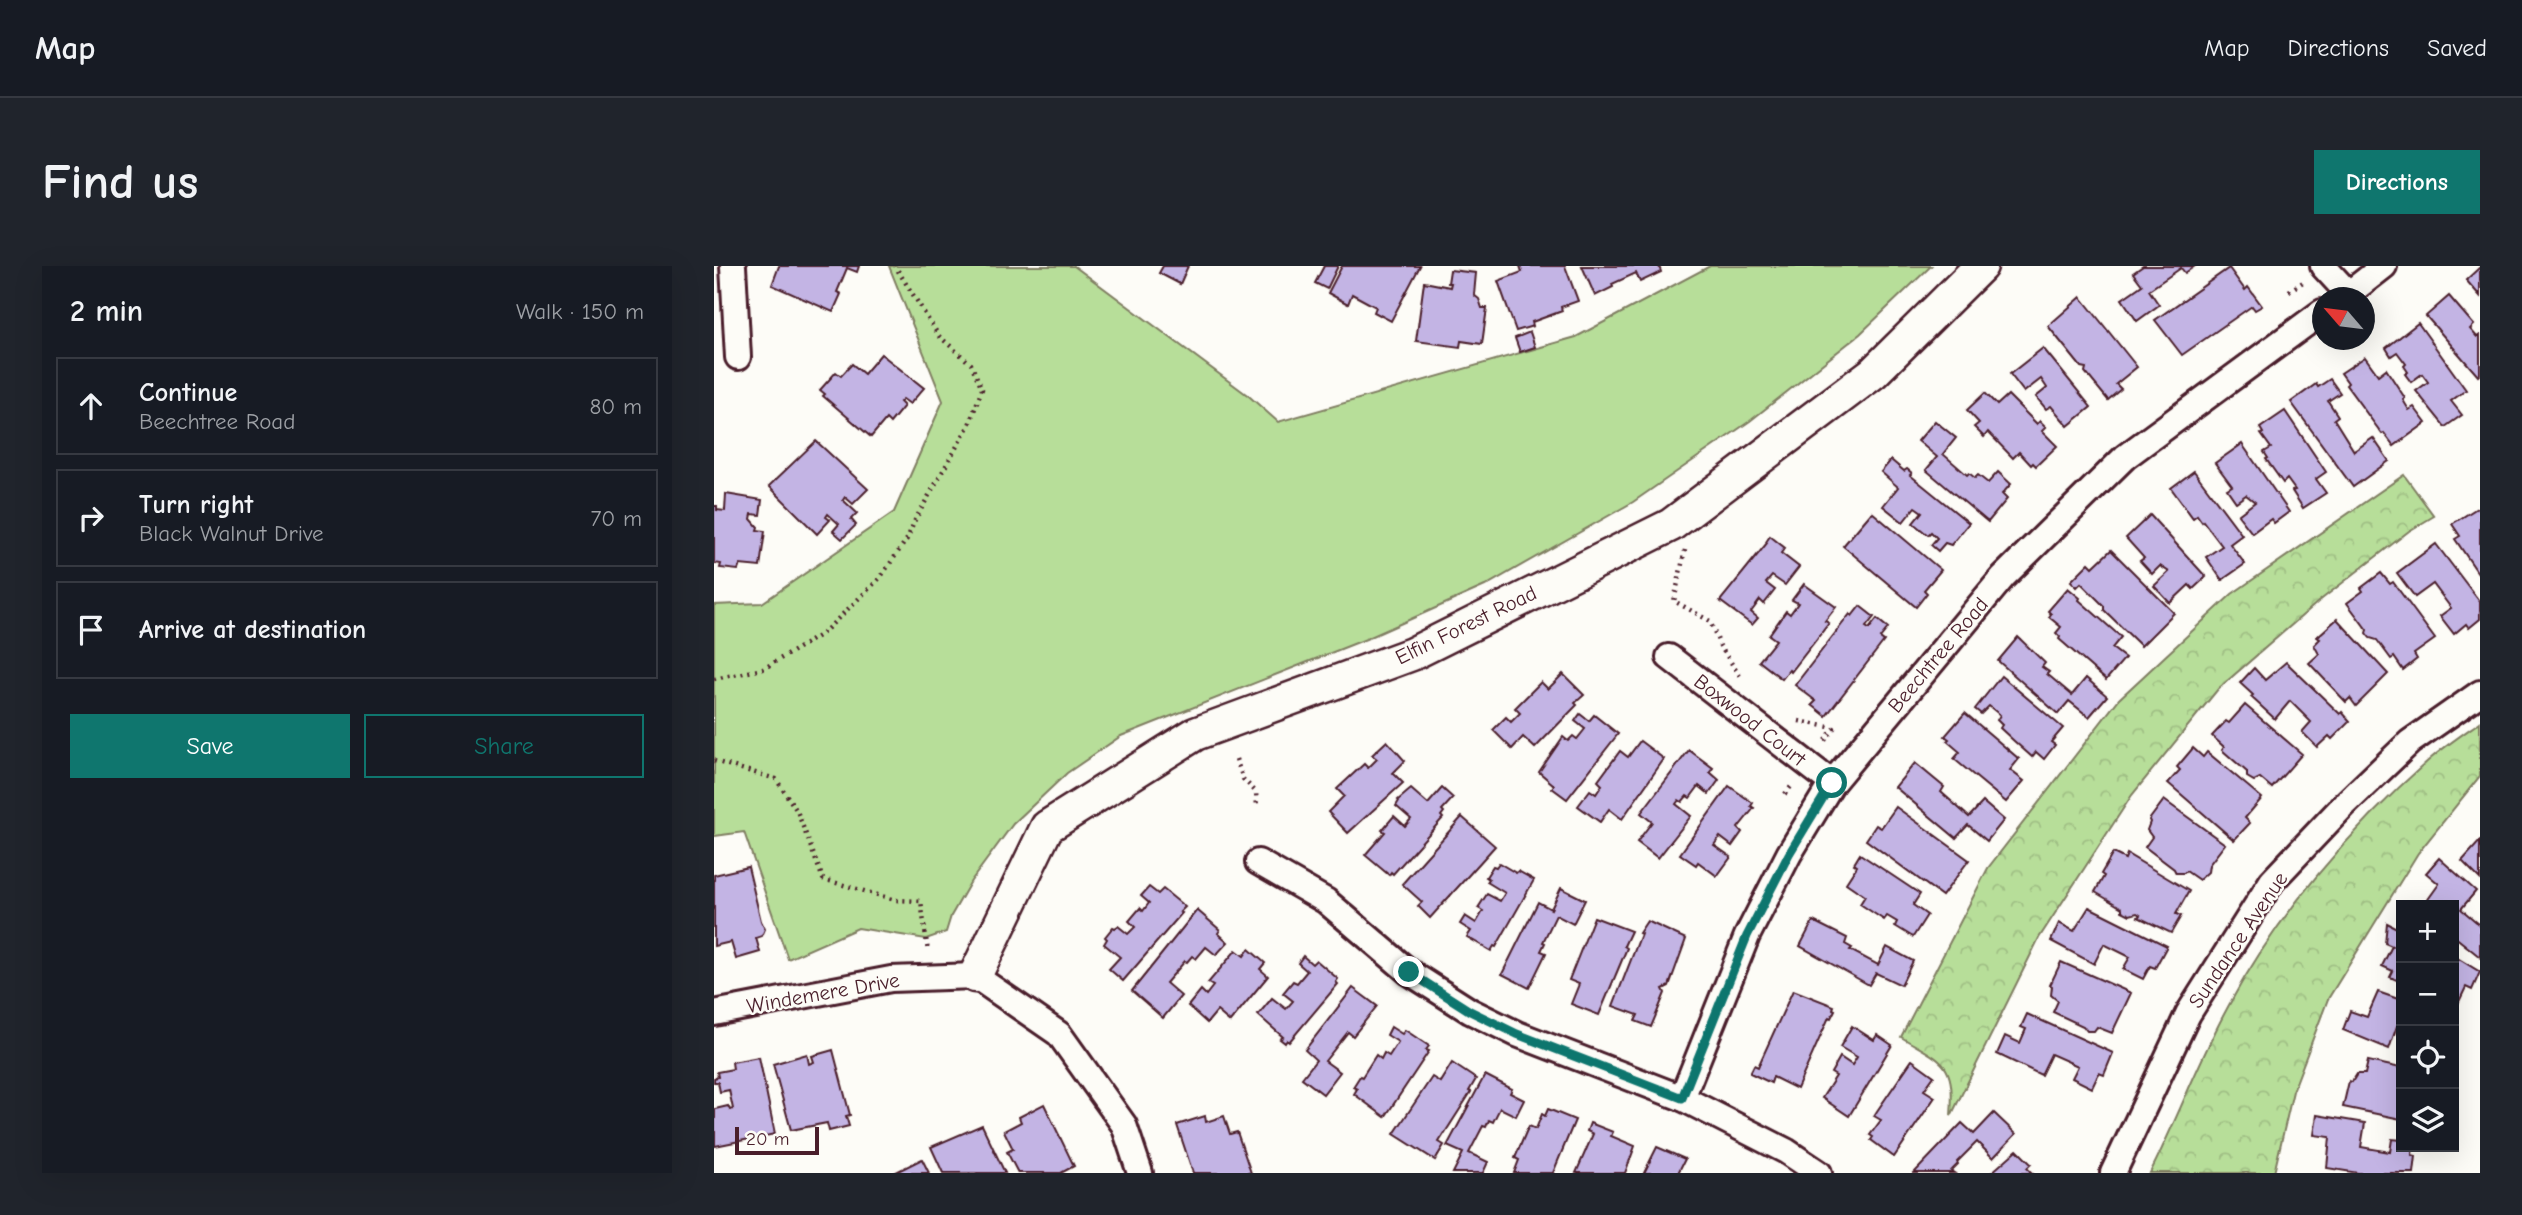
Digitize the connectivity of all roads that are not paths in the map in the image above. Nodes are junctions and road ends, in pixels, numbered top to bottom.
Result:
1 (733, 266) edge
2 (1982, 266) edge
3 (2323, 266) edge
4 (2384, 266) edge
5 (2340, 287) edge
6 (2356, 287) edge
7 (2312, 319) edge
8 (738, 357) dead end
9 (1668, 657) dead end
10 (2480, 693) edge
11 (1832, 783) junction
12 (1258, 862) dead end
13 (975, 976) junction
14 (714, 1013) edge
15 (1682, 1098) junction
16 (1140, 1173) edge
17 (1819, 1173) edge
18 (2113, 1173) edge

1 - 8 street
2 - 13 street, Elfin Forest Road
3 - 5 street
4 - 6 street
7 - 11 street, Beechtree Road
9 - 11 street, Boxwood Court
10 - 18 street, Sundance Avenue
11 - 15 street, Beechtree Road
12 - 15 street
13 - 14 street, Windemere Drive
13 - 16 street
15 - 17 street

